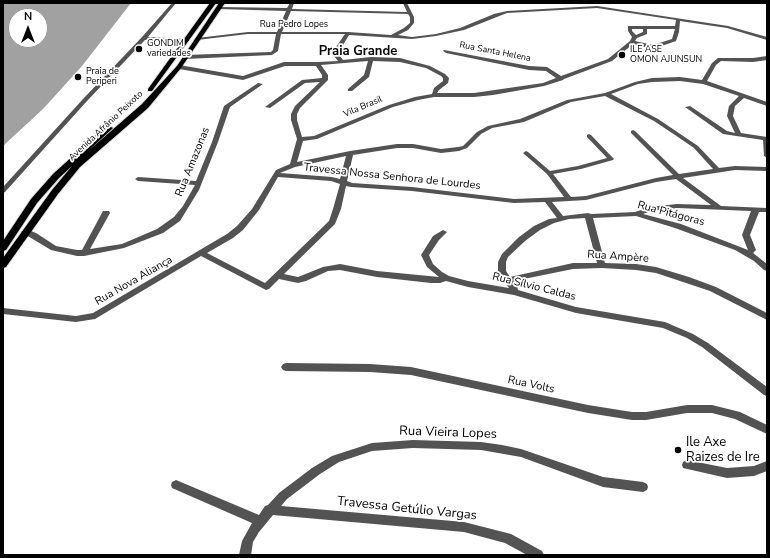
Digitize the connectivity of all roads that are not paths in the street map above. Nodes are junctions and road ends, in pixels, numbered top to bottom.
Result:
1 (174, 3) edge
2 (292, 3) edge
3 (405, 3) edge
4 (557, 3) edge
5 (218, 4) edge
6 (580, 5) edge
7 (511, 6) dead end
8 (563, 9) junction
9 (289, 10) junction
10 (512, 12) junction
11 (409, 13) junction
12 (678, 20) junction
13 (641, 27) junction
14 (677, 28) junction
15 (279, 33) junction
16 (348, 33) junction
17 (391, 37) junction
18 (636, 37) junction
19 (144, 38) junction
20 (766, 38) edge
21 (187, 40) junction
22 (197, 40) junction
23 (632, 42) junction
24 (446, 51) dead end
25 (185, 57) junction
26 (767, 58) edge
27 (371, 59) junction
28 (341, 61) junction
29 (318, 64) junction
30 (179, 66) junction
31 (561, 79) junction
32 (325, 80) junction
33 (704, 82) junction
34 (260, 84) dead end
35 (350, 90) dead end
36 (606, 94) junction
37 (434, 95) junction
38 (742, 96) junction
39 (767, 104) edge
40 (268, 107) dead end
41 (688, 107) dead end
42 (633, 132) dead end
43 (739, 135) junction
44 (590, 136) dead end
45 (766, 139) edge
46 (300, 140) junction
47 (350, 153) junction
48 (526, 153) dead end
49 (767, 156) edge
50 (293, 165) junction
51 (767, 169) edge
52 (718, 171) junction
53 (277, 173) junction
54 (549, 173) junction
55 (678, 177) junction
56 (138, 179) dead end
57 (343, 182) junction
58 (198, 183) junction
59 (3, 191) edge
60 (569, 199) junction
61 (547, 200) junction
62 (718, 207) junction
63 (756, 209) junction
64 (767, 210) edge
65 (106, 214) dead end
66 (636, 214) junction
67 (588, 215) junction
68 (561, 218) junction
69 (25, 232) junction
70 (443, 232) dead end
71 (3, 248) edge
72 (84, 253) junction
73 (203, 254) junction
74 (749, 254) junction
75 (3, 264) edge
76 (602, 265) junction
77 (767, 268) edge
78 (278, 276) junction
79 (446, 278) junction
80 (508, 280) junction
81 (514, 292) junction
82 (3, 311) edge
83 (767, 317) edge
84 (286, 367) dead end
85 (767, 392) edge
86 (767, 430) edge
87 (687, 465) dead end
88 (767, 466) edge
89 (176, 484) dead end
90 (643, 487) dead end
91 (269, 510) junction
92 (260, 521) junction
93 (245, 555) edge
94 (538, 555) edge

1 - 19 street
2 - 9 street
3 - 11 street
4 - 8 street
5 - 9 street
5 - 21 main road, Avenida Afrânio Peixoto
5 - 22 main road, Avenida Afrânio Peixoto
6 - 8 street, Rua Pedro Lopes
6 - 12 street, Rua Pedro Lopes
7 - 10 street
8 - 10 street, Rua Pedro Lopes
9 - 11 street
9 - 15 street
10 - 17 street, Rua Pedro Lopes
11 - 17 street
12 - 14 street
12 - 20 street, Rua Pedro Lopes
13 - 14 street
13 - 18 street, Vila Brasil
13 - 18 street
14 - 23 street
15 - 16 street, Rua Pedro Lopes
15 - 22 street, Rua Pedro Lopes
15 - 25 street
16 - 17 street, Rua Pedro Lopes
16 - 28 street
18 - 23 street, Vila Brasil
19 - 21 street
19 - 59 street
21 - 71 main road, Avenida Afrânio Peixoto
22 - 25 main road, Avenida Afrânio Peixoto
23 - 31 street, Vila Brasil
24 - 31 street, Rua Santa Helena
25 - 30 main road, Avenida Afrânio Peixoto
26 - 33 street
27 - 28 street
27 - 35 street
27 - 37 street
28 - 29 street
29 - 30 street
29 - 32 street
30 - 69 main road, Avenida Afrânio Peixoto
31 - 37 street, Vila Brasil
32 - 40 street
32 - 46 street
33 - 36 street
33 - 38 street
34 - 58 street, Rua Amazonas
36 - 47 street
36 - 52 street
37 - 46 street, Vila Brasil
38 - 39 street
38 - 43 street
41 - 43 street
42 - 55 street
43 - 45 street
44 - 54 street
45 - 49 street
46 - 50 street
47 - 50 street
47 - 57 street
48 - 54 street
50 - 53 street
51 - 52 street, Travessa Nossa Senhora de Lourdes
52 - 55 street, Travessa Nossa Senhora de Lourdes
53 - 57 street, Travessa Nossa Senhora de Lourdes
53 - 73 street, Rua Nova Aliança
54 - 60 street
55 - 60 street, Travessa Nossa Senhora de Lourdes
55 - 62 street
56 - 58 street
57 - 61 street, Travessa Nossa Senhora de Lourdes
57 - 78 street
58 - 72 street, Rua Amazonas
60 - 61 street, Travessa Nossa Senhora de Lourdes
61 - 68 street
62 - 63 street
62 - 66 street
63 - 64 street
63 - 74 street
65 - 72 street
66 - 67 street, Rua Pitágoras
66 - 74 street, Rua Pitágoras
67 - 68 street, Rua Pitágoras
67 - 76 street
68 - 80 street, Rua Pitágoras
69 - 72 street, Rua Amazonas
69 - 75 main road, Avenida Afrânio Peixoto
70 - 79 street
73 - 78 street
73 - 82 street, Rua Nova Aliança
74 - 77 street, Rua Pitágoras
76 - 80 street, Rua Ampère
76 - 83 street, Rua Ampère
78 - 79 street, Rua Sílvio Caldas
79 - 81 street, Rua Sílvio Caldas
80 - 81 street, Rua Pitágoras
81 - 85 street, Rua Sílvio Caldas
84 - 86 street, Rua Volts
87 - 88 street
89 - 92 street
90 - 91 street, Rua Vieira Lopes
91 - 92 street, Rua Vieira Lopes
91 - 94 street, Travessa Getúlio Vargas
92 - 93 street, Rua Vieira Lopes

